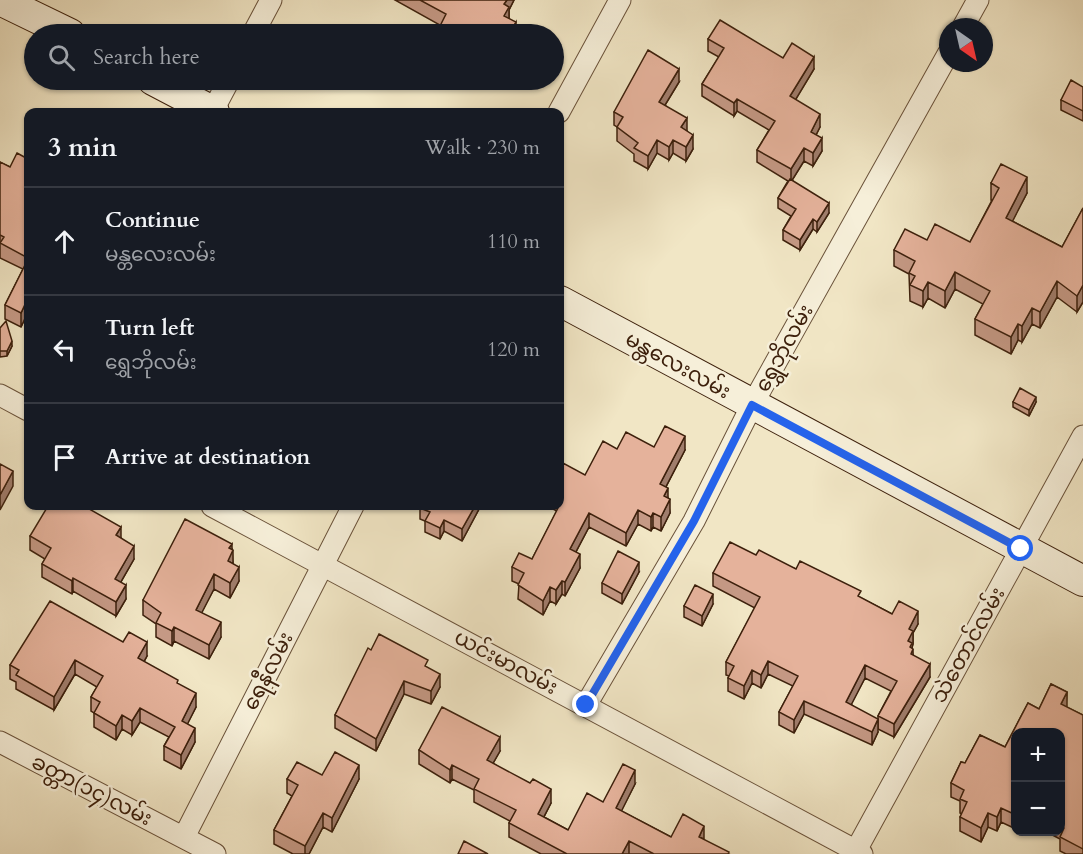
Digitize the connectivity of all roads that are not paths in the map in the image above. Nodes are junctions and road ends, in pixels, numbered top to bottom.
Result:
1 (271, 0) edge
2 (620, 0) edge
3 (978, 0) edge
4 (9, 2) edge
5 (968, 18) edge
6 (51, 24) edge
7 (258, 24) edge
8 (939, 70) edge
9 (172, 90) edge
10 (224, 90) edge
11 (206, 108) edge
12 (215, 108) edge
13 (561, 108) edge
14 (564, 303) edge
15 (0, 395) edge
16 (752, 405) junction
17 (24, 408) edge
18 (1083, 436) edge
19 (220, 510) edge
20 (351, 510) edge
21 (1021, 549) junction
22 (323, 563) junction
23 (1083, 581) edge
24 (586, 705) junction
25 (0, 742) edge
26 (184, 837) junction
27 (857, 853) edge
28 (215, 854) edge

1 - 7 street
2 - 13 street
3 - 5 street
4 - 6 main road
8 - 16 street, ရွှေဘိုလမ်း
9 - 11 main road
10 - 12 street
14 - 16 main road, မန္တလေးလမ်း
15 - 17 street
16 - 21 main road, မန္တလေးလမ်း
16 - 24 street, ရွှေဘိုလမ်း
18 - 21 street, သဲတောင်လမ်း
19 - 22 street, ယင်းမာလမ်း
20 - 22 street, ရေနီလမ်း
21 - 23 main road, မန္တလေးလမ်း
21 - 27 street, သဲတောင်လမ်း
22 - 24 street, ယင်းမာလမ်း
22 - 26 street, ရေနီလမ်း
24 - 27 street, ယင်းမာလမ်း
25 - 26 street, ခတ္တာ(၁၄)လမ်း
26 - 28 street, ခတ္တာ(၁၄)လမ်း

